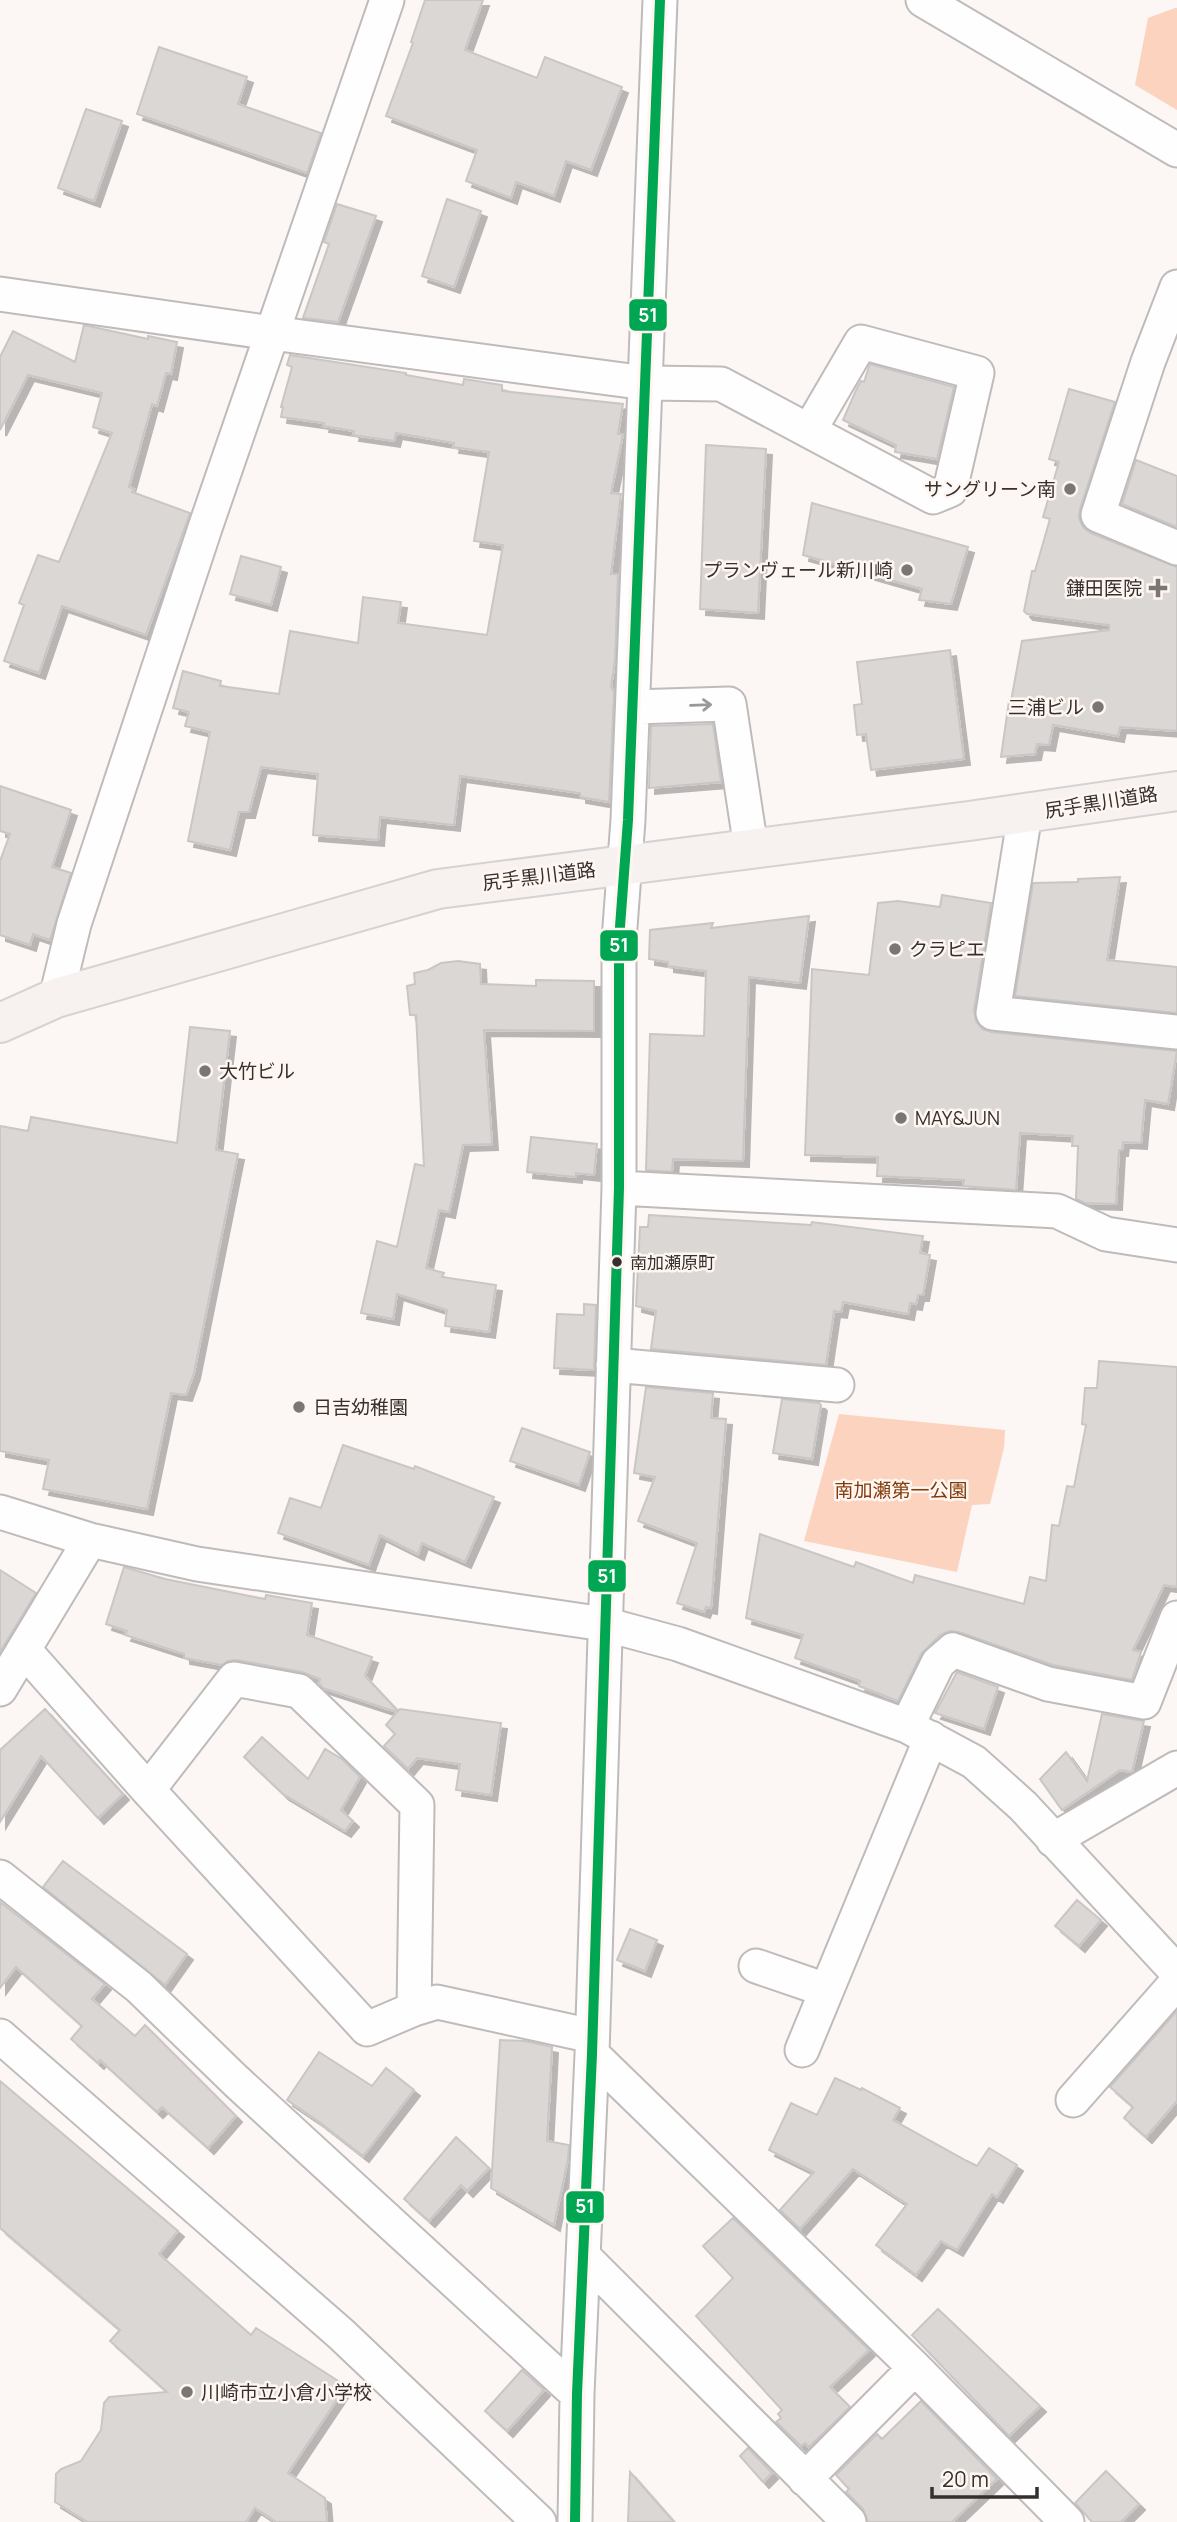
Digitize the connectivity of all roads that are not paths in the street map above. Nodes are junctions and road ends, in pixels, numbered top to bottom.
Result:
1 (387, 0) edge
2 (660, 0) edge
3 (923, 0) edge
4 (956, 9) edge
5 (1177, 150) edge
6 (1177, 287) edge
7 (0, 294) edge
8 (272, 334) junction
9 (646, 383) junction
10 (809, 431) junction
11 (1177, 548) edge
12 (633, 707) junction
13 (1177, 790) edge
14 (1025, 814) junction
15 (751, 848) junction
16 (625, 866) junction
17 (56, 998) junction
18 (0, 1023) edge
19 (1177, 1032) edge
20 (619, 1188) junction
21 (1177, 1245) edge
22 (613, 1365) junction
23 (837, 1385) dead end
24 (0, 1513) edge
25 (90, 1540) junction
26 (1177, 1618) edge
27 (604, 1624) junction
28 (25, 1651) junction
29 (0, 1689) edge
30 (919, 1732) junction
31 (1177, 1768) edge
32 (148, 1790) junction
33 (1053, 1840) junction
34 (0, 1877) edge
35 (756, 1966) dead end
36 (1177, 1972) edge
37 (1177, 1982) edge
38 (826, 1990) junction
39 (414, 2009) junction
40 (0, 2036) edge
41 (592, 2045) junction
42 (802, 2050) dead end
43 (1073, 2100) dead end
44 (584, 2257) junction
45 (915, 2368) junction
46 (577, 2394) junction
47 (805, 2479) junction
48 (539, 2522) edge
49 (575, 2522) edge
50 (849, 2522) edge
51 (1067, 2522) edge

1 - 8 street
2 - 9 street
3 - 4 street
4 - 5 street
6 - 11 street
7 - 8 street
8 - 9 street
8 - 17 street
9 - 10 street
9 - 12 street
10 - 10 street
12 -> 15 street
12 - 16 street
13 - 14 main road, 尻手黒川道路
14 - 15 main road, 尻手黒川道路
14 - 19 street
15 - 16 main road, 尻手黒川道路
16 - 17 main road, 尻手黒川道路
16 - 20 street
17 - 18 main road, 尻手黒川道路
20 - 21 street
20 - 22 street
22 - 23 street
22 - 27 street
24 - 25 street
25 - 27 street
25 - 28 street
26 - 30 street
27 - 30 street
27 - 41 street
28 - 29 street
28 - 32 street
30 - 33 street
30 - 38 street
31 - 33 street
32 - 39 street
32 - 39 street
33 - 36 street
34 - 46 street
35 - 38 street
37 - 43 street
38 - 42 street
39 - 41 street
40 - 48 street
41 - 44 street
41 - 45 street
44 - 46 street
44 - 47 street
45 - 47 street
45 - 51 street
46 - 49 street
47 - 50 street

